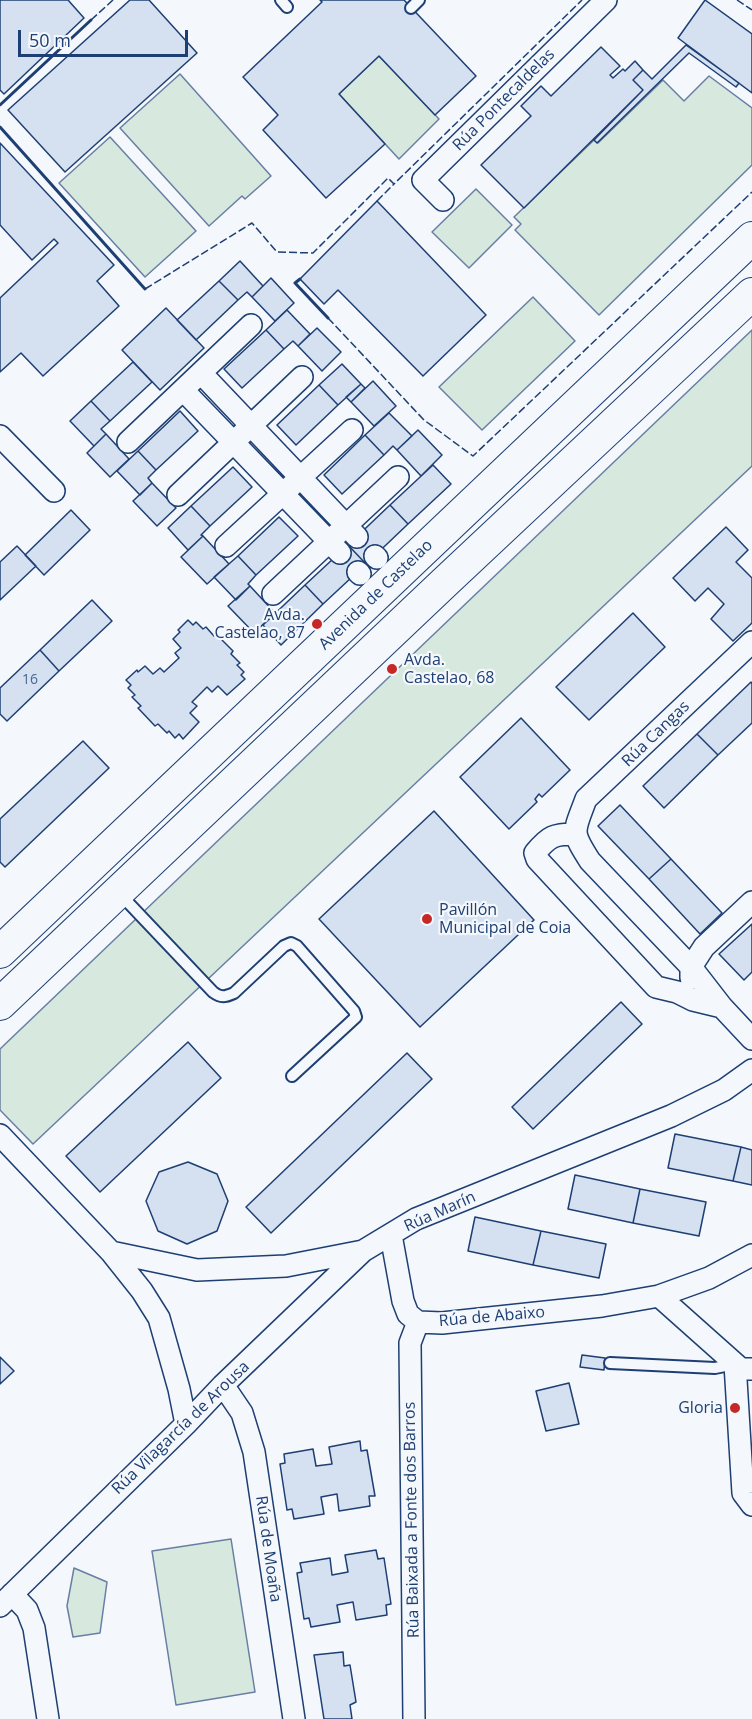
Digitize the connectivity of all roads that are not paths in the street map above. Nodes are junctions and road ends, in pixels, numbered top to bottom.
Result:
1 (606, 0) edge
2 (443, 200) dead end
3 (752, 238) edge
4 (752, 294) edge
5 (251, 325) dead end
6 (201, 373) junction
7 (302, 377) dead end
8 (183, 390) junction
9 (251, 425) junction
10 (352, 430) dead end
11 (0, 436) edge
12 (128, 442) dead end
13 (233, 442) junction
14 (398, 477) dead end
15 (300, 478) junction
16 (54, 491) dead end
17 (283, 494) junction
18 (178, 495) dead end
19 (226, 546) dead end
20 (361, 559) junction
21 (273, 594) dead end
22 (752, 642) edge
23 (575, 834) junction
24 (118, 892) junction
25 (752, 902) edge
26 (0, 952) edge
27 (691, 967) junction
28 (677, 992) junction
29 (0, 1004) edge
30 (722, 1007) junction
31 (752, 1039) edge
32 (752, 1070) edge
33 (292, 1076) dead end
34 (0, 1135) edge
35 (391, 1235) junction
36 (363, 1251) junction
37 (111, 1252) junction
38 (752, 1255) edge
39 (166, 1264) junction
40 (142, 1291) junction
41 (659, 1296) junction
42 (417, 1322) junction
43 (610, 1363) dead end
44 (744, 1366) edge
45 (223, 1385) junction
46 (242, 1413) junction
47 (193, 1417) junction
48 (747, 1499) edge
49 (6, 1600) edge
50 (48, 1719) edge
51 (294, 1719) edge
52 (414, 1719) edge

1 - 2 street, Rúa Pontecaldelas
3 - 20 main road, Avenida de Castelao
4 - 24 main road
5 - 6 street
6 - 8 street
6 - 9 street
7 - 9 street
8 - 12 street
8 - 13 street
9 - 13 street
9 - 15 street
10 - 15 street
11 - 16 street
13 - 17 street
13 - 18 street
14 - 20 street
15 - 17 street
15 - 20 street
17 - 19 street
17 - 20 street
20 - 21 street
20 - 26 main road, Avenida de Castelao
22 - 23 street, Rúa Cangas
23 - 27 street
23 - 28 street
24 - 29 main road
24 - 33 lane
25 - 27 street
27 - 28 street
27 - 30 street
28 - 30 street
30 - 31 street
32 - 35 street, Rúa Marín
34 - 37 street
35 - 36 street, Rúa Marín
35 - 42 street, Rúa de Abaixo
36 - 39 street, Rúa Marín
36 - 45 street, Rúa Vilagarcía de Arousa
37 - 39 street, Rúa Marín
37 - 40 street
38 - 41 street, Rúa de Abaixo
39 - 40 street
40 - 47 street
41 - 42 street, Rúa de Abaixo
41 - 44 street
42 - 52 street, Rúa Baixada a Fonte dos Barros
43 - 44 lane
44 - 48 street
45 - 46 street, Rúa de Moaña
45 - 47 street, Rúa Vilagarcía de Arousa
46 - 47 street
46 - 51 street, Rúa de Moaña
47 - 49 street, Rúa Vilagarcía de Arousa
49 - 50 street

